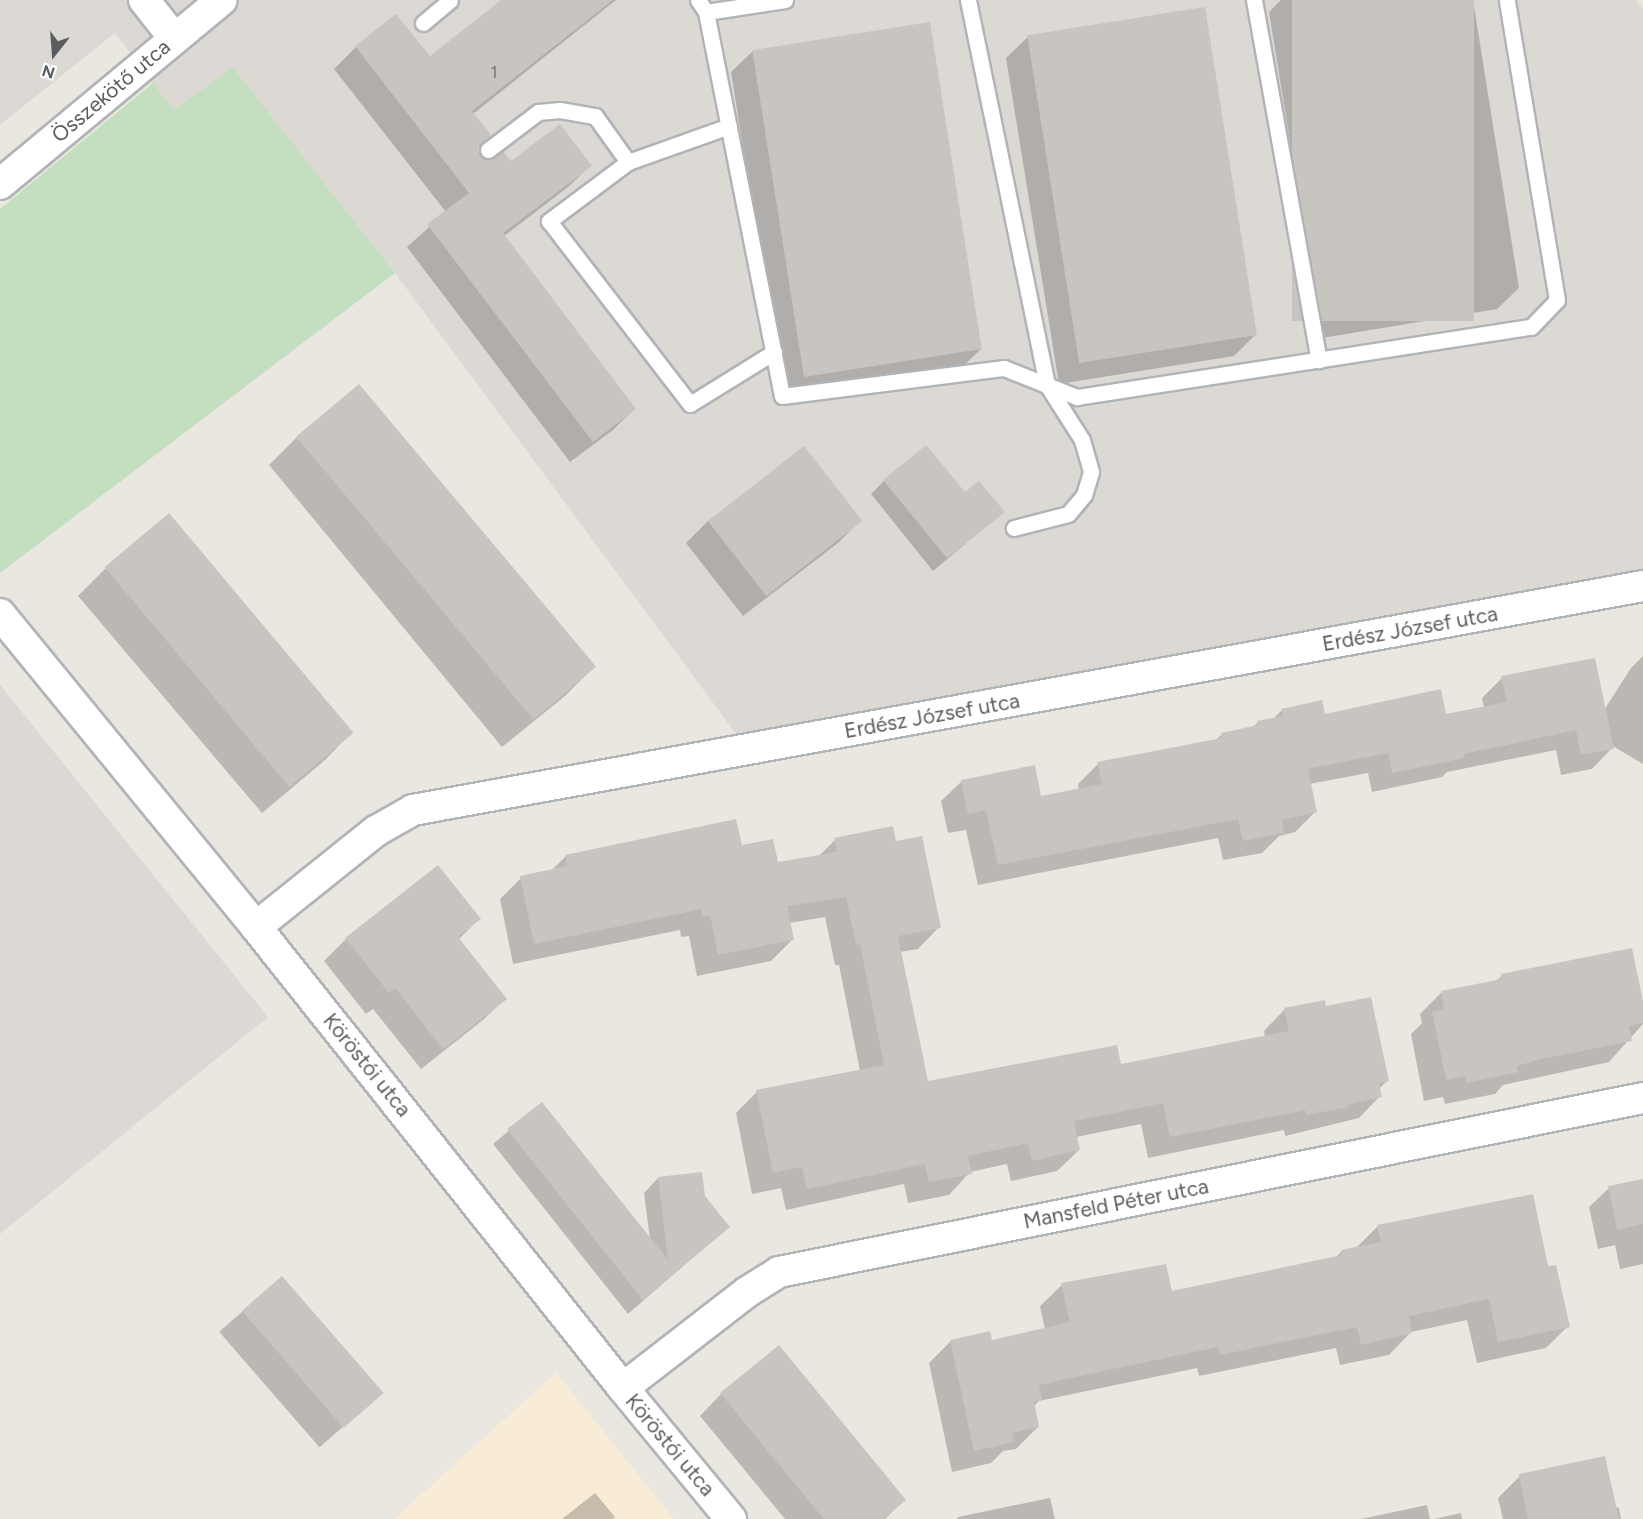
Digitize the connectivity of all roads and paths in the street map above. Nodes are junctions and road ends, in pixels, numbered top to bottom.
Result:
1 (144, 0) edge
2 (222, 0) edge
3 (450, 0) edge
4 (785, 0) edge
5 (968, 0) edge
6 (1254, 0) edge
7 (1507, 0) edge
8 (702, 6) edge
9 (423, 23) dead end
10 (174, 38) junction
11 (729, 126) junction
12 (488, 150) dead end
13 (628, 162) junction
14 (0, 184) edge
15 (774, 352) junction
16 (1319, 360) junction
17 (1047, 385) junction
18 (1014, 528) dead end
19 (1643, 586) edge
20 (0, 614) edge
21 (256, 927) junction
22 (1643, 1098) edge
23 (623, 1388) junction
24 (732, 1519) edge

1 - 10 street
2 - 10 street, Összekötő utca
3 - 9 lane
4 - 8 lane
5 - 17 lane
6 - 16 lane
7 - 16 lane
8 - 11 lane
10 - 14 street, Összekötő utca
11 - 13 lane
11 - 15 lane
12 - 13 lane
13 - 15 lane
15 - 17 lane
16 - 17 lane
17 - 18 lane
19 - 21 street, Erdész József utca
20 - 21 street, Köröstói utca
21 - 23 street, Köröstói utca
22 - 23 street, Mansfeld Péter utca
23 - 24 street, Köröstói utca

